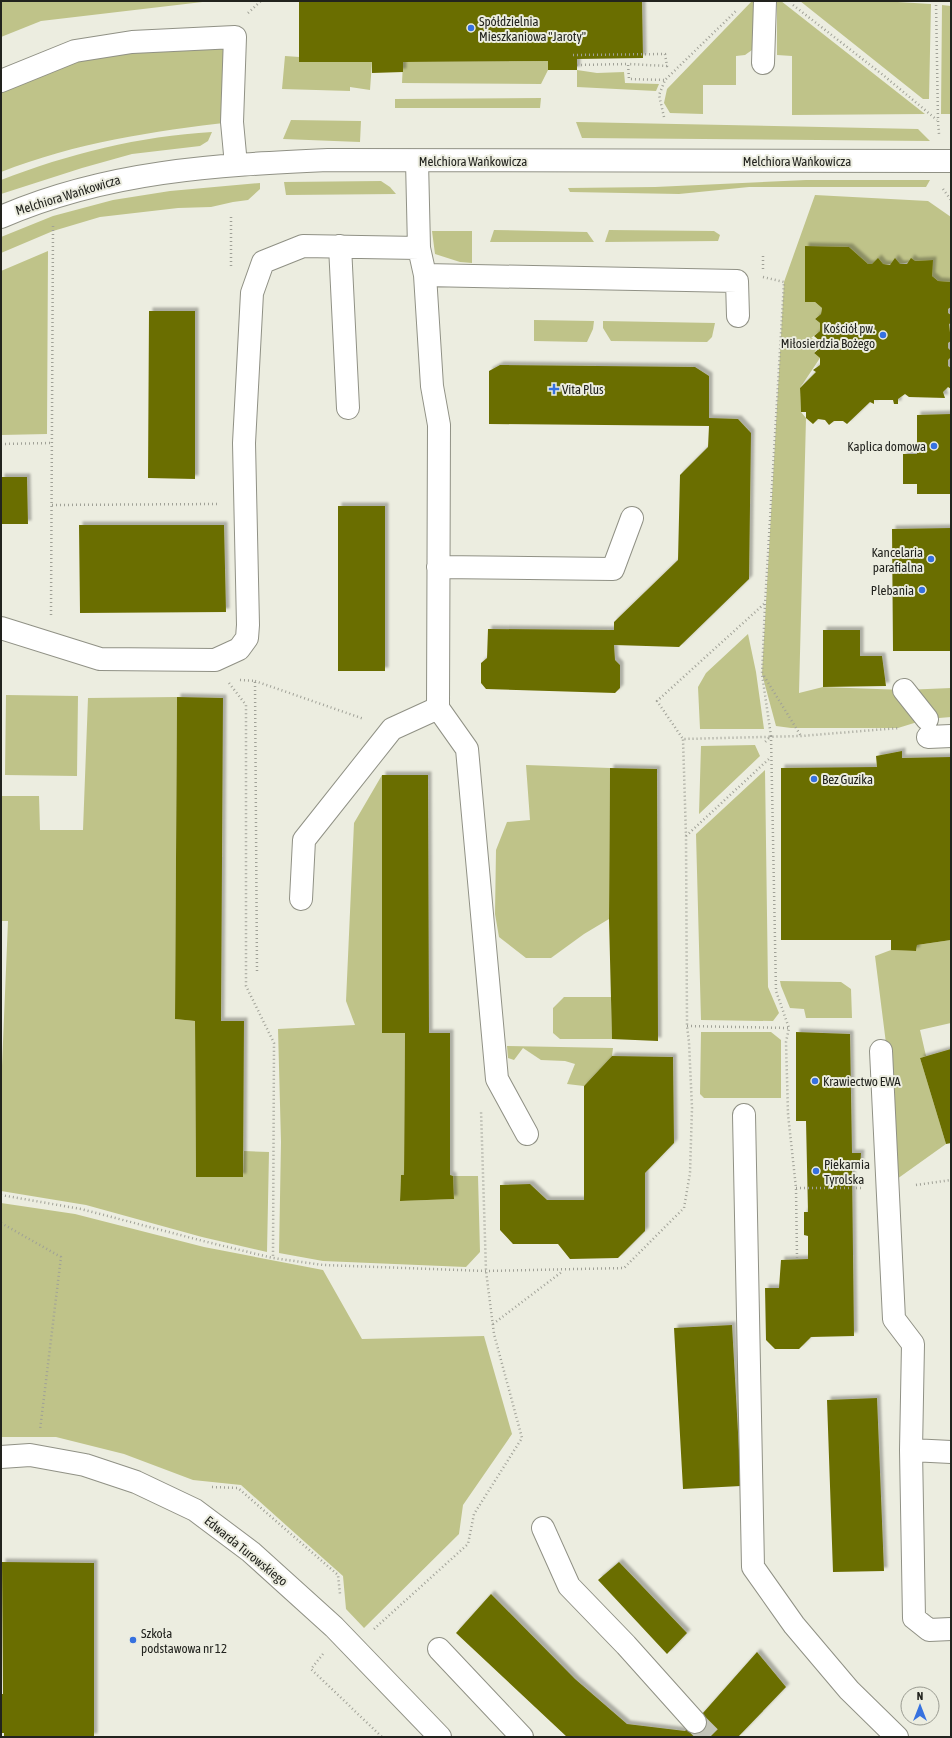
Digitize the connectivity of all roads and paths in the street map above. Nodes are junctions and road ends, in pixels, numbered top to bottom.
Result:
1 (765, 1) edge
2 (788, 1) edge
3 (936, 1) edge
4 (739, 7) dead end
5 (573, 55) dead end
6 (763, 63) dead end
7 (628, 64) junction
8 (576, 65) dead end
9 (665, 80) junction
10 (1, 81) edge
11 (664, 117) dead end
12 (417, 161) junction
13 (951, 161) edge
14 (236, 164) junction
15 (53, 198) junction
16 (1, 216) edge
17 (340, 246) junction
18 (418, 248) junction
19 (763, 256) dead end
20 (425, 275) junction
21 (738, 316) dead end
22 (348, 408) dead end
23 (52, 443) junction
24 (1, 444) edge
25 (220, 504) dead end
26 (52, 505) junction
27 (632, 518) dead end
28 (438, 567) junction
29 (765, 604) junction
30 (1, 628) edge
31 (51, 643) junction
32 (762, 674) junction
33 (255, 681) junction
34 (904, 690) dead end
35 (438, 708) junction
36 (928, 728) junction
37 (392, 729) junction
38 (771, 736) junction
39 (800, 736) junction
40 (951, 736) edge
41 (683, 739) junction
42 (766, 742) dead end
43 (771, 757) junction
44 (686, 836) junction
45 (301, 899) dead end
46 (257, 971) dead end
47 (687, 1026) junction
48 (789, 1028) junction
49 (881, 1051) dead end
50 (744, 1115) dead end
51 (527, 1134) dead end
52 (951, 1180) edge
53 (796, 1188) junction
54 (888, 1189) junction
55 (1, 1195) edge
56 (484, 1201) dead end
57 (1, 1223) edge
58 (273, 1258) junction
59 (797, 1258) dead end
60 (564, 1270) junction
61 (486, 1271) junction
62 (493, 1324) junction
63 (911, 1450) junction
64 (951, 1452) edge
65 (37, 1456) junction
66 (1, 1457) edge
67 (543, 1528) dead end
68 (951, 1629) edge
69 (374, 1630) dead end
70 (439, 1649) dead end
71 (695, 1722) tunnel mouth
72 (440, 1737) edge
73 (522, 1737) edge
74 (897, 1737) edge

1 - 6 street
2 - 3 path
4 - 9 path
5 - 7 path
7 - 8 path
7 - 9 path
9 - 11 path
10 - 14 street
12 - 13 street, Melchiora Wańkowicza
12 - 14 street, Melchiora Wańkowicza
12 - 18 street
14 - 15 street, Melchiora Wańkowicza
15 - 16 street, Melchiora Wańkowicza
15 - 23 path
17 - 18 street
17 - 22 street
17 - 31 street
18 - 20 street
19 - 29 path
20 - 21 street
20 - 28 street
23 - 24 path
23 - 26 path
25 - 26 path
26 - 31 path
27 - 28 street
28 - 35 street
29 - 32 path
29 - 41 path
30 - 31 street
32 - 38 path
32 - 39 path
33 - 37 path
33 - 46 path
33 - 58 path
34 - 36 street
35 - 37 street
35 - 51 street
36 - 39 path
36 - 40 street
37 - 45 street
38 - 39 path
38 - 41 path
38 - 42 path
38 - 43 path
41 - 44 path
43 - 44 path
43 - 48 path
44 - 47 path
47 - 48 path
47 - 60 path
48 - 53 path
49 - 54 street
50 - 74 street
52 - 54 path
53 - 54 path
53 - 59 path
54 - 63 street
55 - 58 path
56 - 61 path
57 - 65 path
58 - 61 path
60 - 61 path
60 - 62 path
61 - 62 path
62 - 69 path
63 - 64 street
63 - 68 street
65 - 66 street, Edwarda Turowskiego
65 - 72 street, Edwarda Turowskiego
67 - 71 street
70 - 73 street

